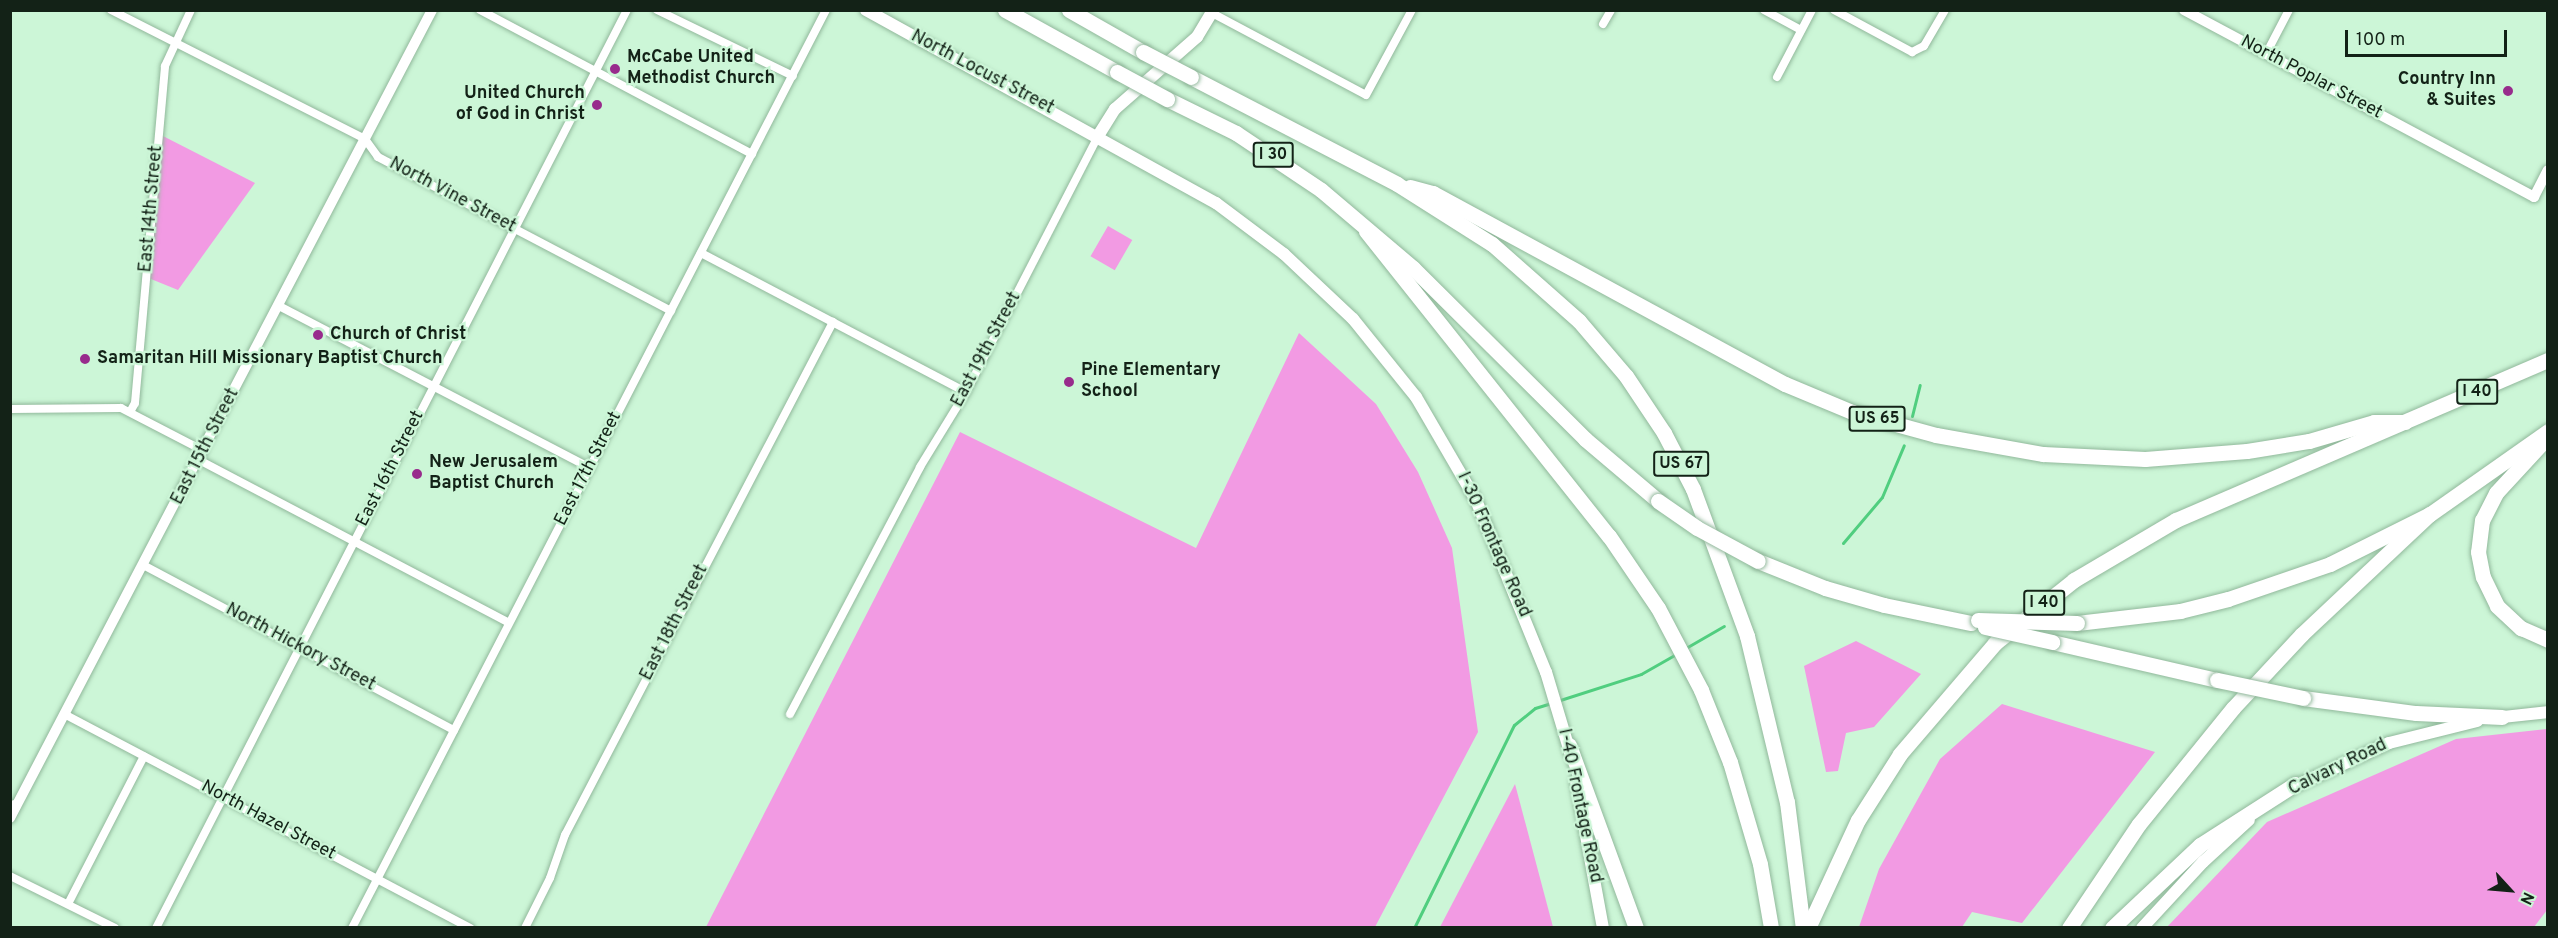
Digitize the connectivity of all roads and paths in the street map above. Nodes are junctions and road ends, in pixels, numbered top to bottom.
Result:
1 (111, 10) edge
2 (191, 10) edge
3 (432, 10) edge
4 (480, 10) edge
5 (627, 10) edge
6 (657, 10) edge
7 (826, 10) edge
8 (866, 10) edge
9 (1005, 10) edge
10 (1069, 10) edge
11 (1079, 10) edge
12 (1412, 10) edge
13 (1611, 10) edge
14 (1764, 10) edge
15 (1812, 10) edge
16 (1834, 10) edge
17 (1945, 10) edge
18 (2184, 10) edge
19 (2289, 10) edge
20 (1210, 12) edge
21 (1603, 24) dead end
22 (1801, 30) junction
23 (1103, 31) junction
24 (176, 41) junction
25 (2266, 54) junction
26 (597, 72) junction
27 (792, 76) junction
28 (1777, 77) dead end
29 (1098, 136) junction
30 (365, 139) junction
31 (752, 154) junction
32 (2547, 170) edge
33 (1397, 184) junction
34 (515, 229) junction
35 (1366, 231) junction
36 (701, 253) junction
37 (279, 306) junction
38 (671, 311) junction
39 (833, 321) junction
40 (2547, 360) edge
41 (434, 387) junction
42 (966, 392) junction
43 (10, 409) edge
44 (130, 412) junction
45 (2405, 422) junction
46 (2547, 431) edge
47 (2547, 437) edge
48 (201, 456) junction
49 (590, 468) junction
50 (2430, 514) junction
51 (353, 541) junction
52 (145, 566) junction
53 (1975, 621) junction
54 (509, 623) junction
55 (2547, 640) edge
56 (299, 647) junction
57 (1550, 686) joint
58 (2547, 712) edge
59 (790, 714) dead end
60 (66, 715) junction
61 (2502, 717) junction
62 (454, 730) junction
63 (1569, 745) junction
64 (144, 756) junction
65 (2295, 784) junction
66 (223, 798) junction
67 (12, 810) edge
68 (10, 876) edge
69 (377, 879) junction
70 (68, 904) junction
71 (1770, 924) edge
72 (115, 927) edge
73 (156, 927) edge
74 (352, 927) edge
75 (470, 927) edge
76 (525, 927) edge
77 (1603, 927) edge
78 (1636, 927) edge
79 (1803, 927) edge
80 (1808, 927) edge
81 (2068, 927) edge
82 (2112, 927) edge
83 (2142, 927) edge

1 - 24 street, North Vine Street
2 - 24 street, East 14th Street
3 - 30 street, East 15th Street
4 - 26 street
5 - 26 street, East 16th Street
6 - 27 street
7 - 27 street, East 17th Street
8 - 29 main road, North Locust Street
9 - 35 highway, I 30, bridge
10 - 23 highway, I 30
11 - 23 highway
12 - 20 street
13 - 21 street
14 - 22 street
15 - 22 street
16 - 17 street
18 - 25 street, North Poplar Street
19 - 25 street
20 - 29 main road, East 19th Street
22 - 28 street
23 - 33 highway, I 30, bridge
24 - 30 street, North Vine Street
24 - 44 street, East 14th Street
25 - 32 street, North Poplar Street
26 - 31 street
26 - 34 street, East 16th Street
27 - 31 street, East 17th Street
29 - 42 street, East 19th Street
29 - 57 main road, I-30 Frontage Road
30 - 34 street, North Vine Street
30 - 37 street, East 15th Street
31 - 36 street, East 17th Street
33 - 45 highway, US 65
33 - 79 highway, US 67
34 - 38 street, North Vine Street
34 - 41 street, East 16th Street
35 - 53 highway, bridge
35 - 71 highway
36 - 38 street, East 17th Street
36 - 39 street
37 - 41 street
37 - 48 street, East 15th Street
38 - 49 street, East 17th Street
39 - 42 street
39 - 76 street, East 18th Street
40 - 45 highway, I 40
41 - 49 street
41 - 51 street, East 16th Street
42 - 59 street, East 19th Street
43 - 44 street
44 - 48 street
45 - 80 highway, I 40
46 - 50 highway
47 - 55 highway
48 - 51 street
48 - 52 street, East 15th Street
49 - 54 street, East 17th Street
50 - 53 highway, bridge
50 - 81 highway
51 - 54 street
51 - 56 street, East 16th Street
52 - 56 street, North Hickory Street
52 - 60 street, East 15th Street
53 - 61 highway, bridge
54 - 62 street, East 17th Street
56 - 62 street, North Hickory Street
56 - 66 street, East 16th Street
57 - 63 main road, I-40 Frontage Road
58 - 61 main road, Calvary Road
60 - 64 street, North Hazel Street
60 - 67 street, East 15th Street
61 - 65 main road, Calvary Road
62 - 69 street, East 17th Street
63 - 77 main road, I-40 Frontage Road
63 - 78 highway
64 - 66 street, North Hazel Street
64 - 70 street
65 - 82 highway
65 - 83 main road, Calvary Road
66 - 69 street, North Hazel Street
66 - 73 street, East 16th Street
68 - 70 street
69 - 74 street, East 17th Street
69 - 75 street, North Hazel Street
70 - 72 street

